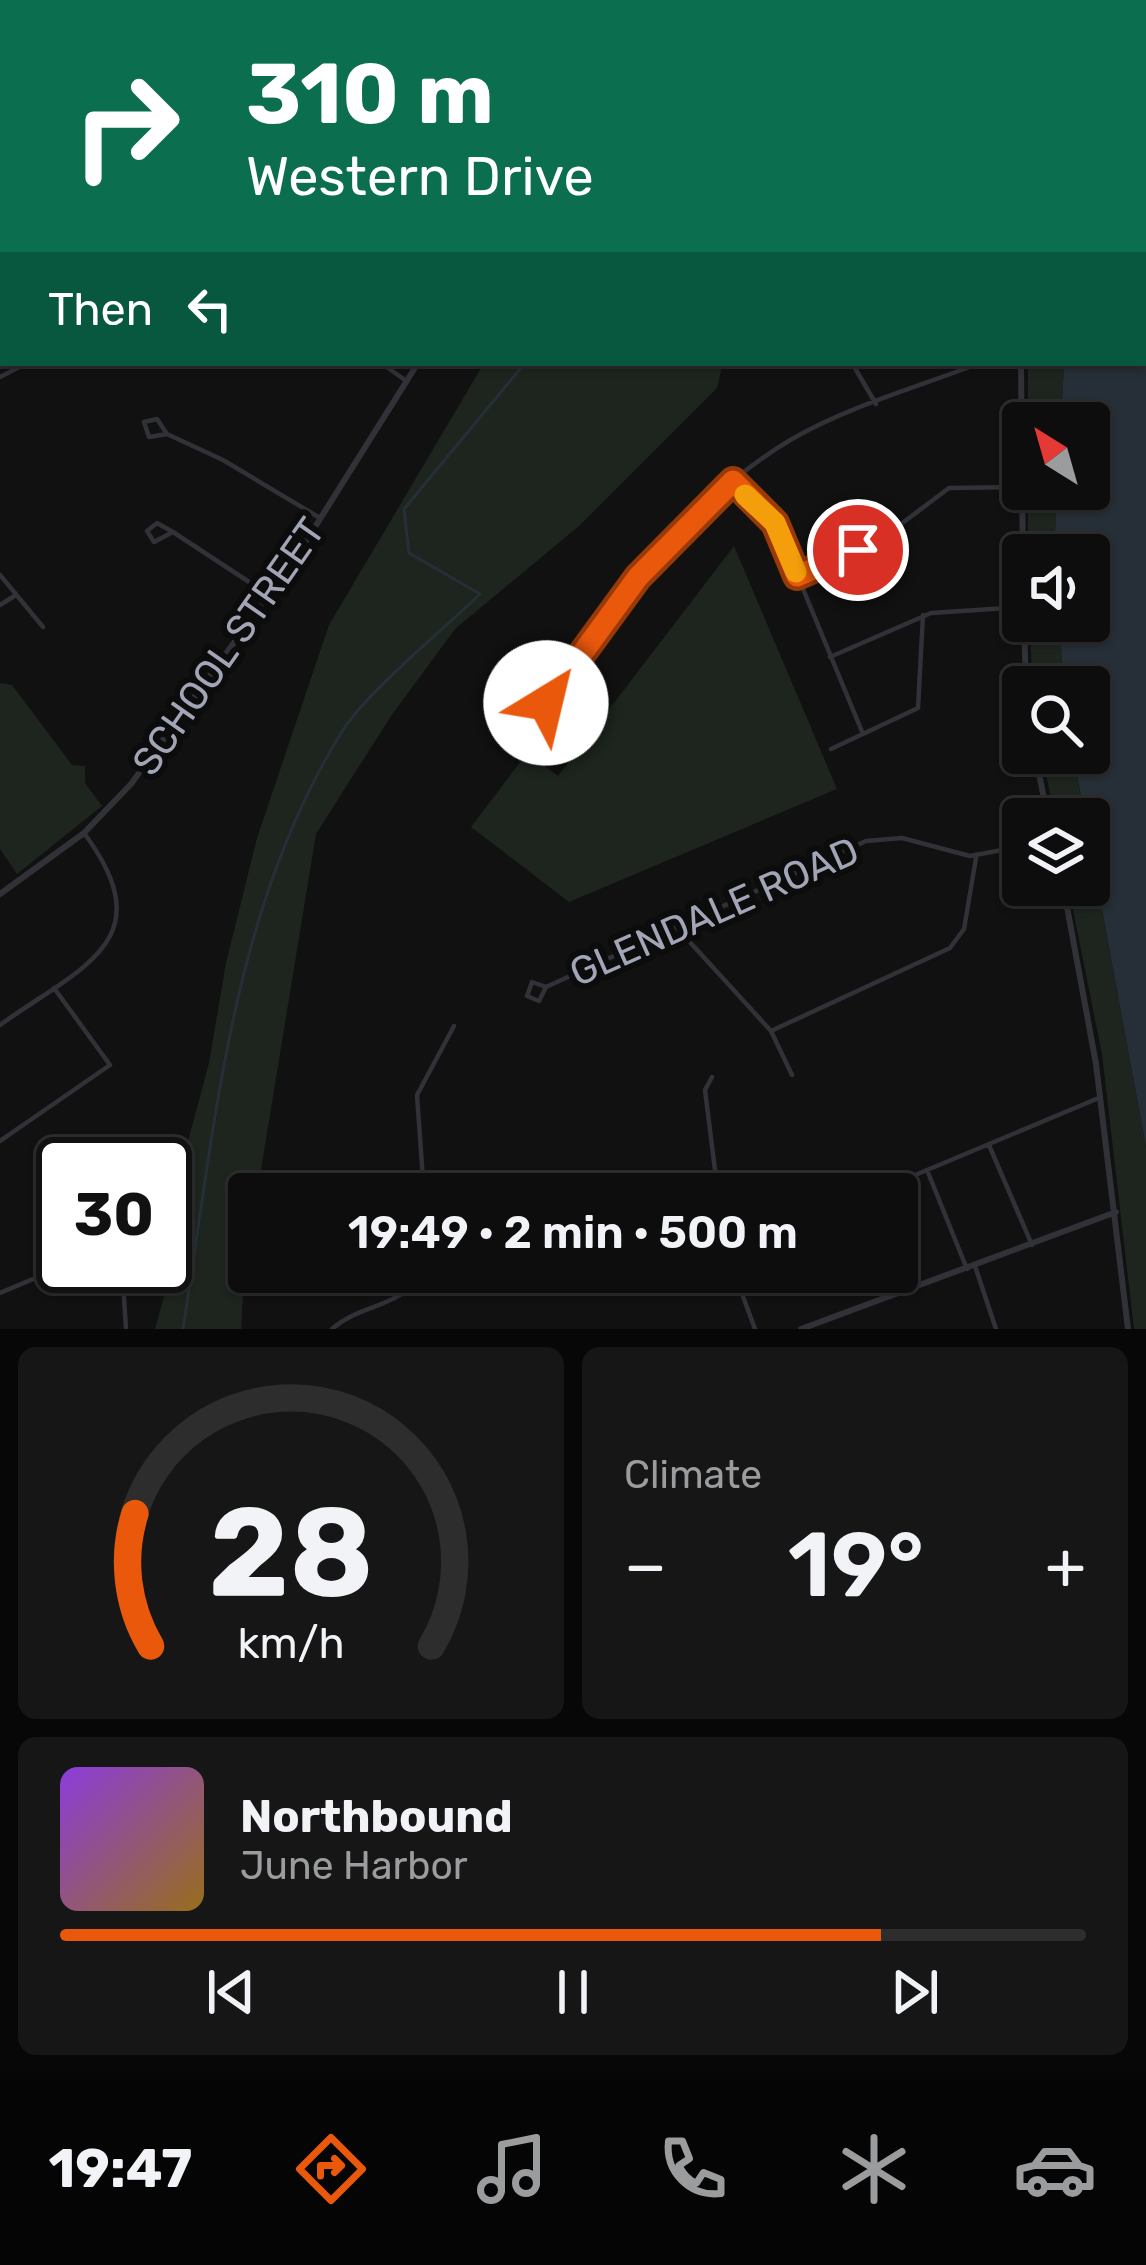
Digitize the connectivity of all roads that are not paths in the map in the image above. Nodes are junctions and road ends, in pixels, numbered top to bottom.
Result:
1 (384, 366) edge
2 (416, 366) edge
3 (854, 366) edge
4 (972, 366) edge
5 (1021, 366) edge
6 (406, 381) junction
7 (1021, 402) edge
8 (876, 404) junction
9 (167, 434) dead end
10 (733, 481) junction
11 (1002, 488) edge
12 (320, 518) junction
13 (173, 532) dead end
14 (0, 575) edge
15 (797, 576) junction
16 (17, 594) junction
17 (269, 595) junction
18 (0, 605) edge
19 (1002, 609) edge
20 (923, 615) junction
21 (43, 627) dead end
22 (830, 657) junction
23 (538, 714) dead end
24 (862, 734) junction
25 (831, 749) dead end
26 (84, 833) junction
27 (1002, 850) edge
28 (976, 856) junction
29 (0, 894) edge
30 (1067, 906) edge
31 (676, 927) junction
32 (53, 987) junction
33 (546, 987) dead end
34 (0, 1025) edge
35 (454, 1026) dead end
36 (771, 1031) junction
37 (792, 1075) dead end
38 (712, 1077) dead end
39 (1101, 1097) junction
40 (0, 1141) edge
41 (989, 1144) junction
42 (927, 1170) junction
43 (423, 1173) edge
44 (715, 1173) edge
45 (918, 1174) edge
46 (1116, 1213) junction
47 (1032, 1245) junction
48 (971, 1267) junction
49 (36, 1278) edge
50 (918, 1286) edge
51 (0, 1293) edge
52 (123, 1293) edge
53 (403, 1293) edge
54 (742, 1293) edge
55 (900, 1293) edge
56 (815, 1327) edge
57 (125, 1329) edge
58 (332, 1329) edge
59 (755, 1329) edge
60 (801, 1329) edge
61 (996, 1329) edge
62 (1128, 1329) edge

1 - 6 street
2 - 6 street, SCHOOL STREET
3 - 8 street
4 - 8 street
5 - 7 street
6 - 12 street, SCHOOL STREET
8 - 10 street
9 - 12 street
10 - 15 street
10 - 23 street
11 - 15 street
12 - 17 street, SCHOOL STREET
13 - 17 street
14 - 16 street
15 - 22 street
16 - 18 street
16 - 21 street
17 - 26 street, SCHOOL STREET
19 - 20 street
20 - 22 street
20 - 24 street
22 - 24 street
24 - 25 street
26 - 29 street, SCHOOL STREET
26 - 32 street
27 - 28 street, GLENDALE ROAD
28 - 31 street, GLENDALE ROAD
28 - 36 street
30 - 39 street
31 - 33 street, GLENDALE ROAD
31 - 36 street
32 - 34 street
32 - 40 street
35 - 43 street
36 - 37 street
38 - 44 street
39 - 41 street
39 - 46 street
41 - 42 street
41 - 47 street
42 - 45 street
42 - 48 street
46 - 47 street
46 - 62 street
47 - 48 street
48 - 50 street
48 - 61 street
49 - 51 street
52 - 57 street
53 - 58 street
54 - 59 street
55 - 56 street
56 - 60 street

